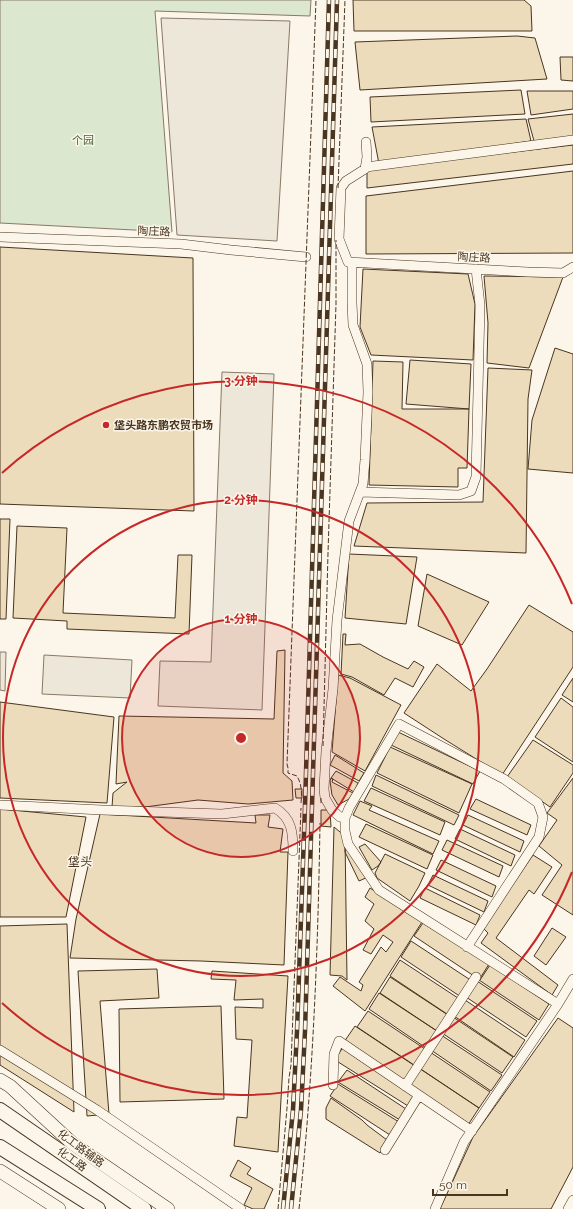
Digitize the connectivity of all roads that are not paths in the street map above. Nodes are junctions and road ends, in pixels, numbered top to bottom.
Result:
1 (573, 140) edge
2 (366, 142) dead end
3 (366, 167) junction
4 (0, 237) edge
5 (306, 257) dead end
6 (350, 262) junction
7 (573, 267) edge
8 (476, 269) junction
9 (360, 492) junction
10 (0, 804) edge
11 (345, 818) junction
12 (293, 851) dead end
13 (467, 947) junction
14 (476, 977) dead end
15 (573, 979) edge
16 (558, 1004) junction
17 (0, 1050) edge
18 (0, 1080) edge
19 (333, 1085) dead end
20 (405, 1086) junction
21 (419, 1095) junction
22 (0, 1110) edge
23 (472, 1131) junction
24 (0, 1147) edge
25 (385, 1150) dead end
26 (0, 1171) edge
27 (573, 1200) edge
28 (59, 1209) edge
29 (98, 1209) edge
30 (144, 1209) edge
31 (168, 1209) edge
32 (241, 1209) edge
33 (435, 1209) edge
34 (568, 1209) edge

1 - 3 street
2 - 3 street
3 - 6 street
4 - 5 street, 陶庄路
6 - 8 street, 陶庄路
6 - 9 street
7 - 8 street, 陶庄路
8 - 9 street
9 - 11 street
10 - 12 street
11 - 13 street
11 - 13 street
13 - 16 street
14 - 20 street
15 - 16 street
16 - 23 street
17 - 32 street
18 - 31 street, 化工路辅路
19 - 20 street
20 - 21 street
21 - 23 street
21 - 25 street
22 - 30 main road, 化工路
23 - 33 street
24 - 29 main road
26 - 28 street
27 - 34 street

